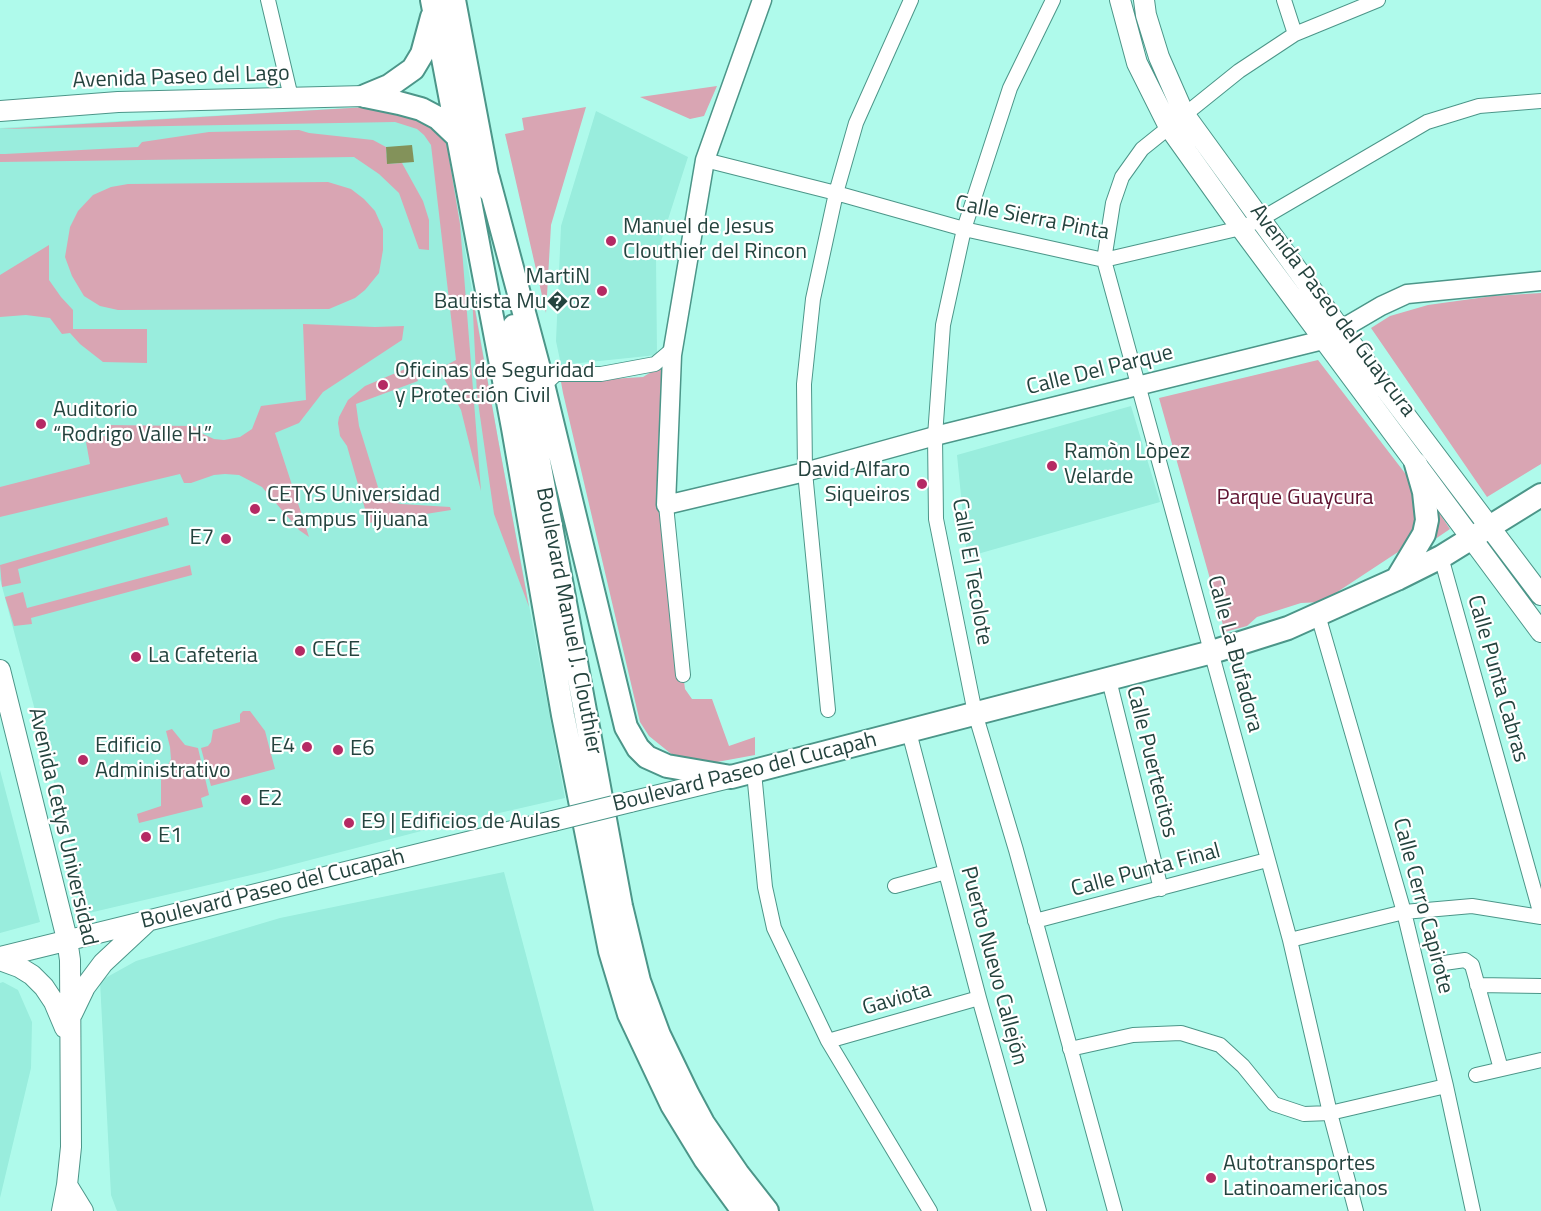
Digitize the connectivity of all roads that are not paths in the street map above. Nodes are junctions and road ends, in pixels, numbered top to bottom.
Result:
1 (268, 0) edge
2 (762, 0) edge
3 (911, 0) edge
4 (1053, 0) edge
5 (1120, 0) edge
6 (1144, 0) edge
7 (1284, 0) edge
8 (1378, 0) edge
9 (439, 1) edge
10 (1294, 34) junction
11 (365, 96) junction
12 (291, 97) junction
13 (1541, 101) edge
14 (0, 111) edge
15 (1176, 120) junction
16 (459, 138) junction
17 (705, 160) junction
18 (488, 178) junction
19 (836, 193) junction
20 (1261, 219) junction
21 (1241, 228) junction
22 (964, 229) junction
23 (1104, 260) junction
24 (1541, 281) edge
25 (1341, 330) junction
26 (1323, 340) junction
27 (674, 348) junction
28 (544, 385) junction
29 (1140, 387) junction
30 (935, 436) junction
31 (1416, 464) junction
32 (805, 472) junction
33 (1541, 495) edge
34 (666, 505) junction
35 (1481, 533) junction
36 (1441, 557) junction
37 (1397, 579) junction
38 (1541, 595) edge
39 (1318, 615) junction
40 (1541, 632) edge
41 (1212, 652) junction
42 (0, 670) edge
43 (683, 675) dead end
44 (1109, 680) junction
45 (828, 710) dead end
46 (975, 713) junction
47 (909, 732) junction
48 (754, 771) junction
49 (731, 777) junction
50 (1267, 860) junction
51 (946, 872) junction
52 (895, 886) dead end
53 (1161, 889) junction
54 (1404, 912) junction
55 (1541, 916) edge
56 (1035, 921) junction
57 (147, 922) junction
58 (67, 939) junction
59 (1290, 940) junction
60 (0, 959) edge
61 (1444, 963) dead end
62 (1478, 985) junction
63 (1541, 986) edge
64 (979, 998) junction
65 (69, 1029) junction
66 (828, 1041) junction
67 (1070, 1049) junction
68 (1541, 1060) edge
69 (1501, 1069) junction
70 (1476, 1076) dead end
71 (1446, 1086) junction
72 (1330, 1113) junction
73 (67, 1185) junction
74 (62, 1211) edge
75 (83, 1211) edge
76 (743, 1211) edge
77 (767, 1211) edge
78 (930, 1211) edge
79 (1039, 1211) edge
80 (1115, 1211) edge
81 (1356, 1211) edge
82 (1473, 1211) edge

1 - 12 street
2 - 17 street
3 - 19 street
4 - 22 street, Calle El Tecolote
5 - 15 main road, Avenida Paseo del Guaycura
6 - 15 main road, Avenida Paseo del Guaycura
7 - 10 street
8 - 10 street, Calle La Bufadora
9 - 11 main road
9 - 16 main road, Boulevard Manuel J. Clouthier
9 - 18 main road, Boulevard Manuel J. Clouthier
10 - 15 street, Calle La Bufadora
11 - 12 main road, Avenida Paseo del Lago
11 - 16 main road
12 - 14 main road, Avenida Paseo del Lago
13 - 20 street, Calle Sierra Pinta
15 - 20 main road, Avenida Paseo del Guaycura
15 - 21 main road, Avenida Paseo del Guaycura
15 - 23 street, Calle La Bufadora
16 - 76 main road, Boulevard Manuel J. Clouthier
17 - 19 street, Calle Sierra Pinta
17 - 27 street
18 - 28 main road
18 - 77 main road, Boulevard Manuel J. Clouthier
19 - 22 street, Calle Sierra Pinta
19 - 32 street
20 - 21 street, Calle Sierra Pinta
20 - 25 main road, Avenida Paseo del Guaycura
21 - 23 street, Calle Sierra Pinta
21 - 26 main road, Avenida Paseo del Guaycura
22 - 23 street, Calle Sierra Pinta
22 - 30 street, Calle El Tecolote
23 - 29 street, Calle La Bufadora
24 - 25 street, Calle Del Parque
25 - 26 street, Calle Del Parque
25 - 35 main road, Avenida Paseo del Guaycura
26 - 29 street, Calle Del Parque
26 - 31 main road, Avenida Paseo del Guaycura
27 - 28 street
27 - 34 street
28 - 49 main road
29 - 30 street, Calle Del Parque
29 - 41 street, Calle La Bufadora
30 - 32 street, Calle Del Parque
30 - 46 street, Calle El Tecolote
31 - 35 main road, Avenida Paseo del Guaycura
31 - 37 main road
32 - 34 street, Calle Del Parque
32 - 45 street
33 - 35 main road, Boulevard Paseo del Cucapah
34 - 43 street
35 - 36 main road, Boulevard Paseo del Cucapah
35 - 38 main road, Avenida Paseo del Guaycura
35 - 40 main road, Avenida Paseo del Guaycura
36 - 37 main road, Boulevard Paseo del Cucapah
36 - 55 street, Calle Punta Cabras
37 - 39 main road, Boulevard Paseo del Cucapah
39 - 41 main road, Boulevard Paseo del Cucapah
39 - 54 street, Calle Cerro Capirote
41 - 44 main road, Boulevard Paseo del Cucapah
41 - 50 street, Calle La Bufadora
42 - 58 main road, Avenida Cetys Universidad
44 - 46 main road, Boulevard Paseo del Cucapah
44 - 53 street, Calle Puertecitos
46 - 47 main road, Boulevard Paseo del Cucapah
46 - 56 street, Calle El Tecolote
47 - 48 main road, Boulevard Paseo del Cucapah
47 - 51 street, Puerto Nuevo Callejón
48 - 49 main road, Boulevard Paseo del Cucapah
48 - 66 street
49 - 57 main road, Boulevard Paseo del Cucapah, bridge
50 - 53 street, Calle Punta Final
50 - 59 street, Calle La Bufadora
51 - 52 street
51 - 64 street, Puerto Nuevo Callejón
53 - 56 street, Calle Punta Final
54 - 55 street
54 - 59 street
54 - 71 street, Calle Cerro Capirote
56 - 67 street, Calle El Tecolote
57 - 58 main road, Boulevard Paseo del Cucapah
57 - 65 main road
58 - 60 main road, Boulevard Paseo del Cucapah
58 - 65 main road, Avenida Cetys Universidad
59 - 72 street, Calle La Bufadora
60 - 65 main road
61 - 62 street
62 - 63 street
62 - 69 street
64 - 66 street, Gaviota
64 - 79 street, Puerto Nuevo Callejón
65 - 73 main road, Avenida Cetys Universidad
66 - 78 street
67 - 72 street
67 - 80 street, Calle El Tecolote
68 - 69 street
69 - 70 street
71 - 72 street
71 - 82 street, Calle Cerro Capirote
72 - 81 street, Calle La Bufadora
73 - 74 main road, Avenida Cetys Universidad
73 - 75 main road

